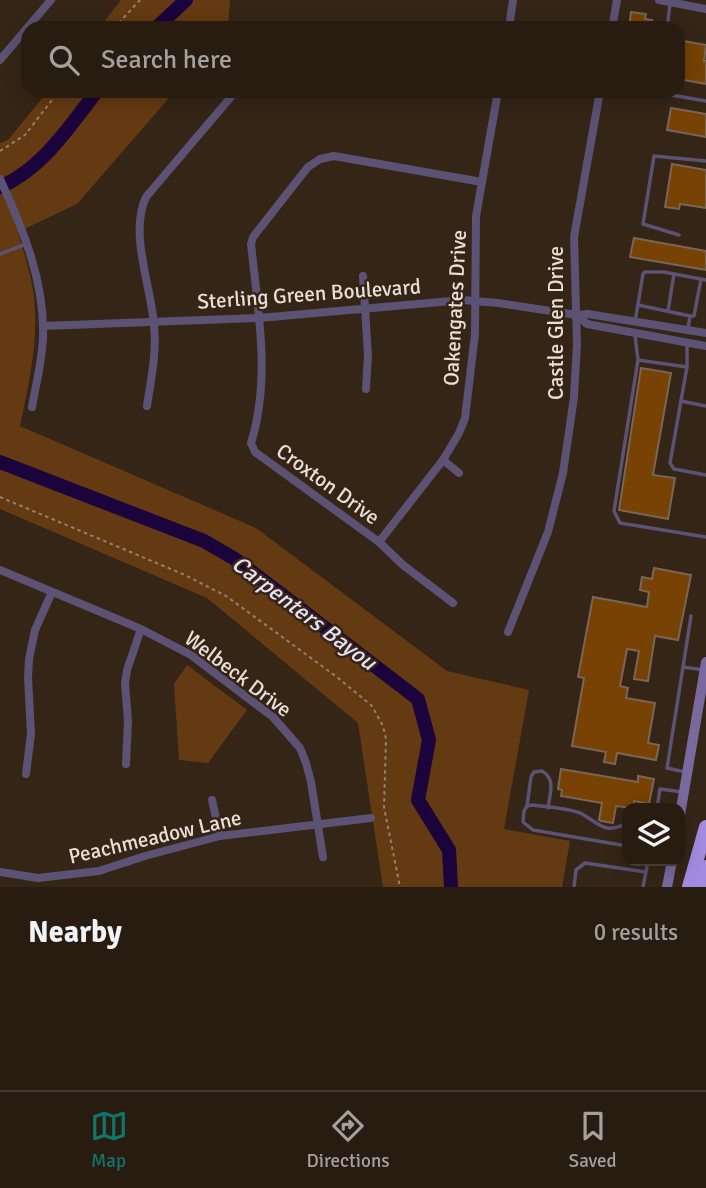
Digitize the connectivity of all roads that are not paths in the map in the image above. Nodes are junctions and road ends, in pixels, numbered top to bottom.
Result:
1 (51, 0) edge
2 (513, 0) edge
3 (617, 0) edge
4 (659, 0) edge
5 (677, 2) edge
6 (706, 9) edge
7 (33, 21) edge
8 (510, 21) edge
9 (613, 21) edge
10 (670, 21) edge
11 (21, 35) edge
12 (0, 60) edge
13 (685, 97) edge
14 (230, 98) edge
15 (497, 98) edge
16 (599, 98) edge
17 (706, 101) edge
18 (706, 161) edge
19 (0, 179) edge
20 (482, 182) junction
21 (679, 235) dead end
22 (28, 244) junction
23 (0, 254) edge
24 (674, 274) junction
25 (363, 276) dead end
26 (704, 279) edge
27 (475, 301) junction
28 (638, 305) junction
29 (365, 307) junction
30 (668, 311) junction
31 (577, 315) junction
32 (690, 316) junction
33 (259, 318) junction
34 (635, 321) junction
35 (154, 323) junction
36 (43, 326) junction
37 (688, 330) junction
38 (706, 333) edge
39 (635, 334) junction
40 (687, 343) junction
41 (706, 346) edge
42 (638, 360) junction
43 (687, 367) junction
44 (366, 389) dead end
45 (681, 401) junction
46 (148, 406) dead end
47 (706, 406) edge
48 (32, 407) dead end
49 (443, 460) junction
50 (459, 473) dead end
51 (706, 475) edge
52 (706, 535) edge
53 (379, 542) junction
54 (0, 570) edge
55 (52, 592) junction
56 (453, 603) dead end
57 (691, 616) dead end
58 (141, 629) junction
59 (508, 632) dead end
60 (705, 666) edge
61 (683, 667) junction
62 (126, 764) dead end
63 (687, 772) junction
64 (26, 774) dead end
65 (684, 793) junction
66 (212, 800) dead end
67 (658, 803) edge
68 (682, 803) edge
69 (527, 806) junction
70 (548, 808) junction
71 (371, 818) dead end
72 (318, 825) junction
73 (622, 825) edge
74 (706, 827) edge
75 (220, 836) junction
76 (622, 845) edge
77 (323, 857) dead end
78 (647, 866) edge
79 (671, 866) edge
80 (706, 867) edge
81 (646, 872) junction
82 (0, 873) edge
83 (574, 887) edge
84 (643, 887) edge
85 (667, 887) edge
86 (690, 887) edge
87 (703, 887) edge

1 - 7 street
2 - 8 street
3 - 9 street
4 - 5 street
5 - 6 street
5 - 10 lane
11 - 12 street
13 - 17 lane
14 - 35 street
15 - 20 street, Oakengates Drive
16 - 31 street, Castle Glen Drive
18 - 21 lane
19 - 22 street
20 - 27 street, Oakengates Drive
20 - 33 street
22 - 23 lane
22 - 36 street
24 - 26 lane
24 - 28 lane
24 - 30 lane
25 - 29 street
26 - 32 lane
27 - 29 street, Sterling Green Boulevard
27 - 31 street, Sterling Green Boulevard
27 - 49 street, Oakengates Drive
28 - 30 lane
28 - 34 lane
29 - 33 street, Sterling Green Boulevard
29 - 44 street
30 - 32 lane
31 - 34 street, Sterling Green Boulevard
31 - 39 street, Sterling Green Boulevard
31 - 59 street, Castle Glen Drive
32 - 37 lane
33 - 35 street, Sterling Green Boulevard
33 - 53 street, Croxton Drive
34 - 37 street, Sterling Green Boulevard
34 - 39 street
35 - 36 street, Sterling Green Boulevard
35 - 46 street
36 - 48 street
37 - 38 street, Sterling Green Boulevard
39 - 40 street, Sterling Green Boulevard
39 - 42 lane
40 - 41 street, Sterling Green Boulevard
40 - 43 lane
42 - 43 lane
42 - 52 lane
43 - 45 lane
45 - 47 lane
45 - 51 lane
49 - 50 street
49 - 53 street, Oakengates Drive
53 - 56 street, Croxton Drive
54 - 55 street, Welbeck Drive
55 - 58 street, Welbeck Drive
55 - 64 street
57 - 61 lane
58 - 62 street
58 - 72 street, Welbeck Drive
60 - 61 lane
60 - 63 main road
61 - 63 lane
63 - 65 main road
65 - 67 lane
65 - 68 main road
66 - 75 street
69 - 70 lane
69 - 70 lane
69 - 76 lane
70 - 73 lane
71 - 72 street, Peachmeadow Lane
72 - 75 street, Peachmeadow Lane
72 - 77 street
74 - 86 highway
75 - 82 street, Peachmeadow Lane
78 - 81 lane
79 - 85 main road
80 - 87 highway
81 - 83 lane
81 - 84 lane

